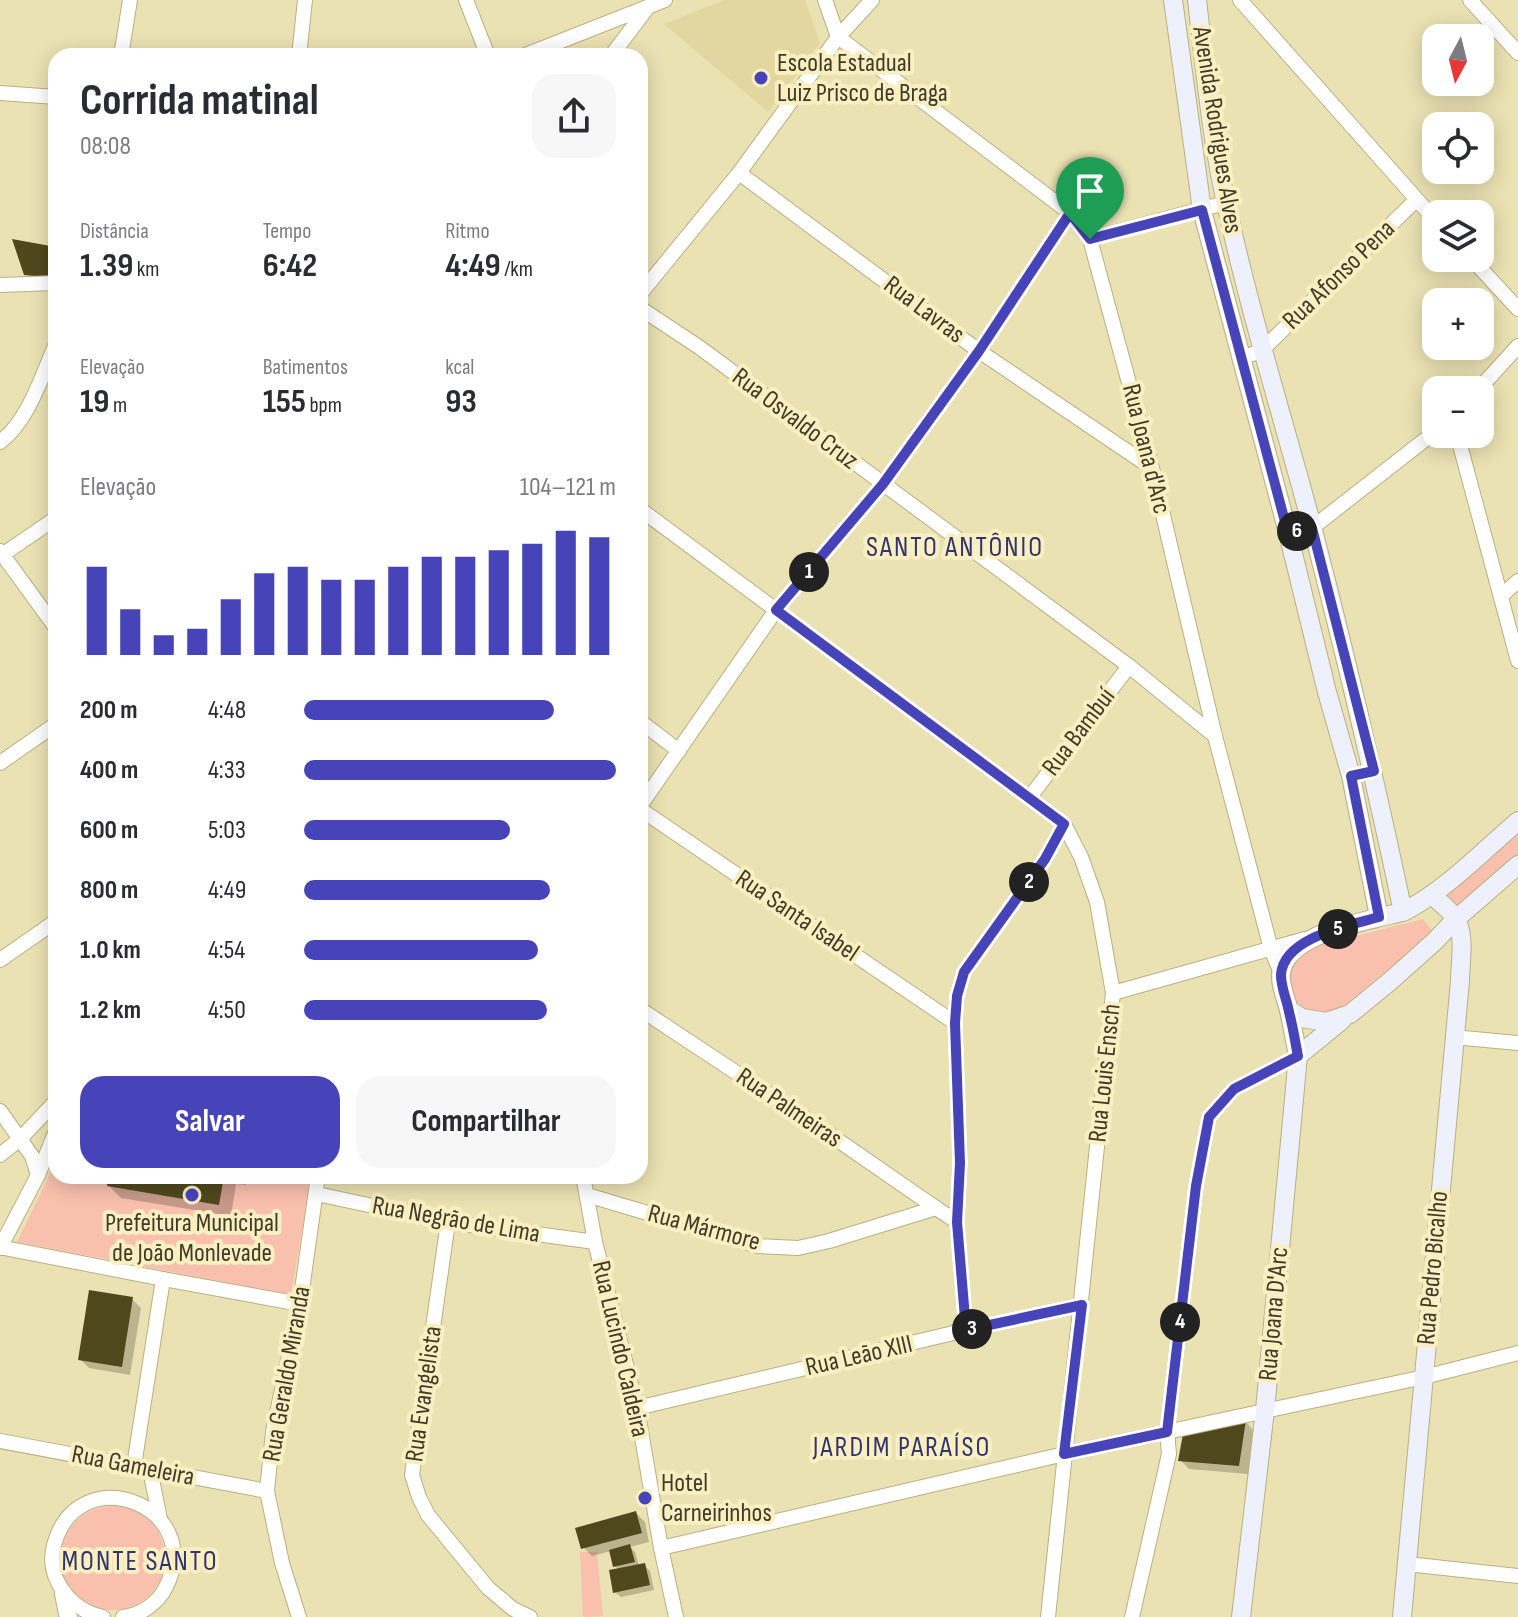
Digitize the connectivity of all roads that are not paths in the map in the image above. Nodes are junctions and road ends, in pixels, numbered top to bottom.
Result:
1 (130, 0) edge
2 (305, 0) edge
3 (466, 0) edge
4 (665, 0) edge
5 (825, 0) edge
6 (872, 0) edge
7 (1173, 0) edge
8 (1197, 0) edge
9 (1240, 0) edge
10 (1470, 0) edge
11 (647, 3) edge
12 (838, 37) junction
13 (122, 48) edge
14 (300, 48) edge
15 (485, 48) edge
16 (542, 48) edge
17 (616, 48) edge
18 (1518, 53) edge
19 (0, 93) edge
20 (48, 96) edge
21 (739, 173) junction
22 (1416, 200) junction
23 (1225, 203) junction
24 (1422, 206) edge
25 (1202, 210) junction
26 (1070, 213) junction
27 (1090, 239) junction
28 (1484, 272) edge
29 (48, 283) edge
30 (648, 284) edge
31 (0, 285) edge
32 (1518, 309) edge
33 (648, 313) edge
34 (1518, 346) edge
35 (979, 351) junction
36 (1261, 351) junction
37 (1241, 358) junction
38 (48, 362) edge
39 (1491, 376) edge
40 (0, 442) edge
41 (1422, 442) edge
42 (1461, 448) edge
43 (1152, 468) junction
44 (883, 484) junction
45 (648, 515) edge
46 (48, 523) edge
47 (1312, 528) junction
48 (1288, 533) junction
49 (1, 553) edge
50 (1518, 581) edge
51 (1501, 596) junction
52 (776, 610) junction
53 (48, 617) edge
54 (1518, 661) edge
55 (1129, 666) junction
56 (648, 727) edge
57 (48, 730) edge
58 (1215, 736) junction
59 (679, 751) junction
60 (0, 763) edge
61 (1374, 771) junction
62 (1351, 776) junction
63 (648, 796) edge
64 (1030, 797) junction
65 (648, 813) edge
66 (1518, 821) edge
67 (1064, 824) junction
68 (1518, 865) edge
69 (1432, 895) junction
70 (1403, 912) junction
71 (1379, 917) junction
72 (1456, 919) junction
73 (48, 927) edge
74 (1323, 933) junction
75 (1271, 949) junction
76 (0, 960) edge
77 (1281, 973) junction
78 (1113, 993) junction
79 (1289, 1010) junction
80 (648, 1014) edge
81 (1350, 1014) junction
82 (955, 1023) junction
83 (1453, 1037) junction
84 (1518, 1043) edge
85 (1298, 1056) junction
86 (48, 1109) edge
87 (0, 1111) edge
88 (20, 1139) junction
89 (48, 1151) edge
90 (0, 1155) edge
91 (38, 1175) junction
92 (318, 1184) edge
93 (585, 1184) edge
94 (317, 1194) junction
95 (587, 1195) junction
96 (936, 1208) junction
97 (448, 1222) junction
98 (957, 1222) junction
99 (595, 1242) junction
100 (0, 1247) edge
101 (163, 1279) junction
102 (300, 1304) junction
103 (1082, 1305) junction
104 (966, 1330) junction
105 (1518, 1353) edge
106 (1424, 1377) junction
107 (637, 1408) junction
108 (1265, 1410) junction
109 (1167, 1432) junction
110 (0, 1441) edge
111 (1064, 1454) junction
112 (134, 1466) junction
113 (150, 1470) junction
114 (267, 1491) junction
115 (160, 1519) junction
116 (661, 1548) junction
117 (1407, 1564) junction
118 (1518, 1576) edge
119 (61, 1589) junction
120 (131, 1616) edge
121 (70, 1617) edge
122 (103, 1617) edge
123 (123, 1617) edge
124 (299, 1617) edge
125 (530, 1617) edge
126 (676, 1617) edge
127 (1048, 1617) edge
128 (1132, 1617) edge
129 (1241, 1617) edge
130 (1402, 1617) edge

1 - 13 street
2 - 14 street
3 - 15 street
4 - 11 street
5 - 12 street
6 - 12 street
7 - 25 street, Avenida Rodrigues Alves
8 - 23 street, Avenida Rodrigues Alves
9 - 22 street
10 - 18 street
11 - 16 street
11 - 17 street
12 - 21 street
12 - 26 street, Rua Joana d'Arc
19 - 20 street
21 - 30 street
21 - 35 street, Rua Lavras
22 - 24 street
22 - 36 street, Rua Afonso Pena
23 - 25 street
23 - 36 street, Avenida Rodrigues Alves
25 - 27 street
25 - 37 street, Avenida Rodrigues Alves
26 - 27 street, Rua Joana d'Arc
26 - 35 street
27 - 43 street, Rua Joana d'Arc
28 - 32 street
29 - 31 street
33 - 44 street, Rua Osvaldo Cruz
34 - 39 street
35 - 43 street, Rua Lavras
35 - 44 street
36 - 37 street
36 - 47 street, Avenida Rodrigues Alves
37 - 48 street, Avenida Rodrigues Alves
38 - 40 street
41 - 47 street
42 - 51 street
43 - 58 street, Rua Joana d'Arc
44 - 52 street
44 - 55 street, Rua Osvaldo Cruz
45 - 52 street, Rua Louis Ensch
46 - 49 street
47 - 48 street
47 - 61 street, Avenida Rodrigues Alves
48 - 62 street, Avenida Rodrigues Alves
49 - 53 street
50 - 51 street
51 - 54 street
52 - 59 street
52 - 64 street, Rua Louis Ensch
55 - 58 street, Rua Osvaldo Cruz
55 - 64 street, Rua Bambuí
56 - 59 street
57 - 60 street
58 - 75 street, Rua Joana d'Arc
59 - 63 street
61 - 62 street
61 - 70 street, Avenida Rodrigues Alves
62 - 71 street, Avenida Rodrigues Alves
64 - 67 street, Rua Louis Ensch
65 - 82 street, Rua Santa Isabel
66 - 69 street
67 - 78 street, Rua Louis Ensch
67 - 82 street
68 - 72 street
69 - 70 street
69 - 72 street
70 - 71 street
71 - 74 street
72 - 81 street
72 - 83 street, Rua Pedro Bicalho
73 - 76 street
74 - 75 street
74 - 77 street
75 - 77 street, Rua Joana d'Arc
75 - 78 street
77 - 79 street, Rua Joana D'Arc
78 - 103 street, Rua Louis Ensch
79 - 81 street
79 - 85 street, Rua Joana D'Arc
80 - 96 street, Rua Palmeiras
81 - 85 street
82 - 98 street
83 - 84 street
83 - 106 street, Rua Pedro Bicalho
85 - 108 street, Rua Joana D'Arc
85 - 109 street
86 - 88 street
87 - 88 street
88 - 90 street
88 - 91 street
89 - 91 street
91 - 100 street
92 - 94 street, Rua Geraldo Miranda
93 - 95 street, Rua Lucindo Caldeira
94 - 97 street, Rua Negrão de Lima
94 - 102 street, Rua Geraldo Miranda
95 - 96 street, Rua Mármore
95 - 99 street, Rua Lucindo Caldeira
96 - 98 street
97 - 99 street, Rua Negrão de Lima
97 - 125 street, Rua Evangelista
98 - 104 street
99 - 107 street, Rua Lucindo Caldeira
100 - 101 street
101 - 102 street
101 - 112 street
102 - 114 street, Rua Geraldo Miranda
103 - 104 street, Rua Leão XIII
103 - 111 street, Rua Louis Ensch
104 - 107 street, Rua Leão XIII
105 - 106 street
106 - 108 street
106 - 117 street, Rua Pedro Bicalho
107 - 116 street, Rua Lucindo Caldeira
108 - 109 street
108 - 129 street, Rua Joana D'Arc
109 - 111 street
109 - 128 street
110 - 112 street, Rua Gameleira
111 - 116 street
111 - 127 street, Rua Louis Ensch
112 - 113 street, Rua Gameleira
113 - 114 street, Rua Gameleira
113 - 115 street
114 - 124 street, Rua Geraldo Miranda
115 - 119 street
115 - 120 street
116 - 126 street, Rua Lucindo Caldeira
117 - 118 street
117 - 130 street, Rua Pedro Bicalho
119 - 121 street
119 - 122 street
120 - 123 street

